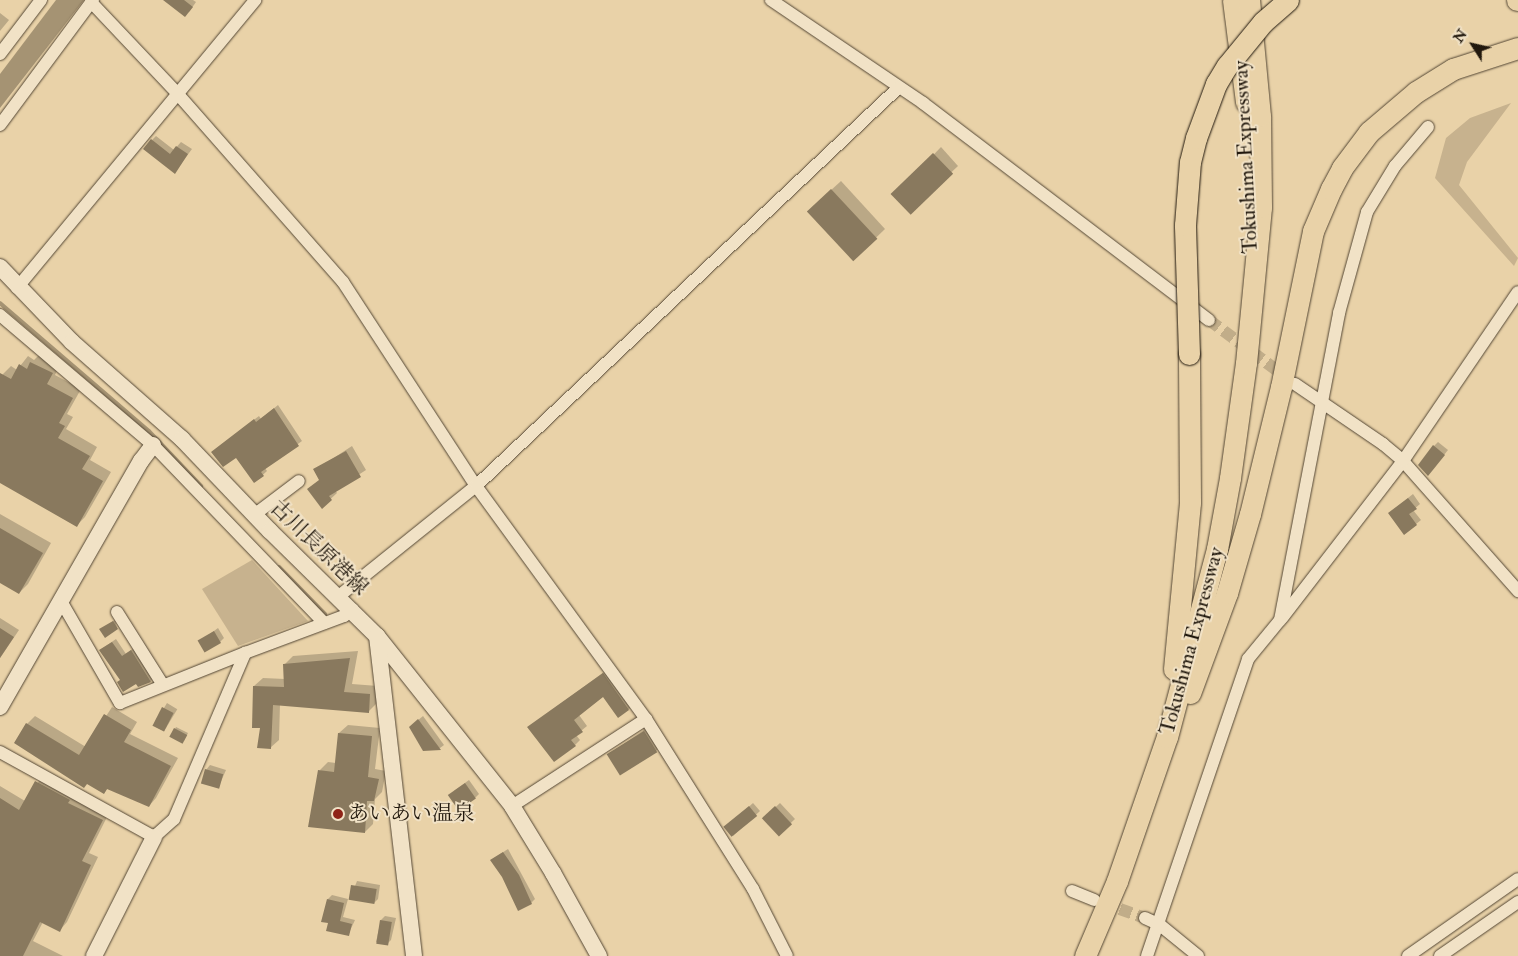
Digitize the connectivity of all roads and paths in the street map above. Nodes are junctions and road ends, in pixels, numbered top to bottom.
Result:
1 (41, 0) edge
2 (255, 0) edge
3 (771, 0) edge
4 (1233, 0) edge
5 (1249, 0) edge
6 (1288, 0) edge
7 (92, 1) edge
8 (1518, 48) edge
9 (0, 54) edge
10 (898, 88) junction
11 (176, 92) junction
12 (0, 125) edge
13 (1428, 127) dead end
14 (0, 267) edge
15 (17, 288) junction
16 (1518, 292) edge
17 (1251, 314) junction
18 (0, 315) edge
19 (1209, 320) tunnel mouth
20 (1295, 384) tunnel mouth
21 (1323, 403) junction
22 (153, 445) junction
23 (1403, 461) junction
24 (299, 481) dead end
25 (476, 486) junction
26 (254, 515) junction
27 (1518, 591) edge
28 (339, 596) junction
29 (61, 601) junction
30 (353, 609) junction
31 (117, 612) dead end
32 (1280, 620) junction
33 (324, 623) junction
34 (377, 636) junction
35 (244, 653) junction
36 (163, 685) junction
37 (0, 707) edge
38 (646, 719) junction
39 (1167, 737) junction
40 (0, 752) edge
41 (1147, 799) junction
42 (512, 806) junction
43 (154, 837) junction
44 (1518, 879) edge
45 (1072, 891) dead end
46 (1094, 900) tunnel mouth
47 (1518, 902) edge
48 (1145, 918) tunnel mouth
49 (1160, 925) junction
50 (94, 956) edge
51 (414, 956) edge
52 (598, 956) edge
53 (787, 956) edge
54 (1085, 956) edge
55 (1147, 956) edge
56 (1198, 956) edge
57 (1408, 956) edge
58 (1440, 956) edge

1 - 9 street
2 - 11 street
3 - 10 street
4 - 17 highway, Tokushima Expressway
5 - 17 highway, Tokushima Expressway
6 - 39 highway, bridge
7 - 11 street
7 - 12 street
8 - 41 highway
10 - 19 street
10 - 25 street
11 - 15 street
11 - 25 street
13 - 21 street
14 - 15 main road, 古川長原港線
15 - 26 main road, 古川長原港線
16 - 23 street
17 - 39 highway, Tokushima Expressway
18 - 22 street
20 - 21 street
21 - 23 street
21 - 32 street
22 - 29 main road
22 - 33 street
23 - 27 street
23 - 32 street
24 - 26 street
25 - 28 street
25 - 38 street
26 - 28 main road, 古川長原港線
28 - 30 main road, 古川長原港線
29 - 36 street
29 - 37 main road
30 - 33 street
30 - 34 main road, 古川長原港線
31 - 36 street
32 - 49 street
33 - 35 street
34 - 42 main road, 古川長原港線
34 - 51 main road
35 - 36 street
35 - 43 street
38 - 42 street
38 - 53 street
39 - 41 highway, Tokushima Expressway
40 - 43 street
41 - 54 highway, Tokushima Expressway
42 - 52 main road, 古川長原港線
43 - 50 main road
44 - 57 street
45 - 46 street
47 - 58 street
48 - 49 street
49 - 55 street
49 - 56 street

